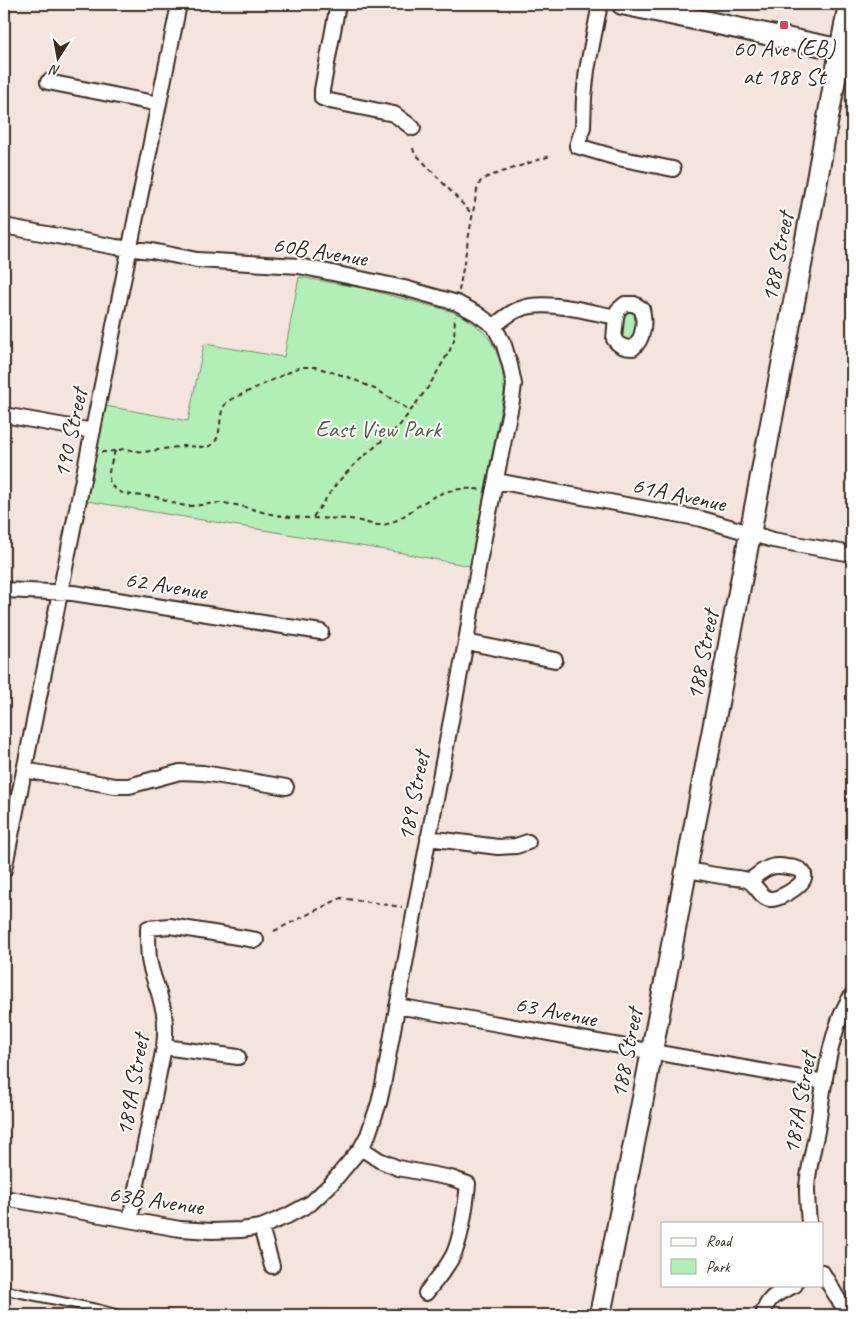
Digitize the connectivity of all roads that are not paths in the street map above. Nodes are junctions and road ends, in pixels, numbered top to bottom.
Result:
1 (179, 4) edge
2 (338, 4) edge
3 (600, 4) edge
4 (622, 4) edge
5 (849, 4) edge
6 (846, 51) edge
7 (48, 82) dead end
8 (159, 104) junction
9 (413, 128) dead end
10 (673, 169) dead end
11 (4, 226) edge
12 (130, 249) junction
13 (616, 317) dead end
14 (494, 326) junction
15 (4, 416) edge
16 (93, 431) junction
17 (496, 481) junction
18 (750, 534) junction
19 (852, 554) edge
20 (4, 590) edge
21 (61, 592) junction
22 (321, 632) dead end
23 (466, 642) junction
24 (555, 660) dead end
25 (24, 770) junction
26 (286, 787) dead end
27 (428, 838) junction
28 (528, 842) dead end
29 (4, 870) edge
30 (686, 870) junction
31 (749, 881) dead end
32 (256, 940) dead end
33 (852, 995) edge
34 (397, 1006) junction
35 (164, 1048) junction
36 (651, 1052) junction
37 (238, 1057) dead end
38 (825, 1082) junction
39 (361, 1148) junction
40 (4, 1197) edge
41 (130, 1220) junction
42 (809, 1222) edge
43 (261, 1227) junction
44 (272, 1266) dead end
45 (824, 1275) edge
46 (793, 1286) edge
47 (4, 1290) edge
48 (426, 1293) dead end
49 (121, 1315) edge
50 (600, 1315) edge
51 (763, 1315) edge
52 (850, 1315) edge

1 - 8 street, 190 Street
2 - 9 street
3 - 10 street
4 - 6 street
5 - 6 street, 188 Street
6 - 18 street, 188 Street
7 - 8 street
8 - 12 street, 190 Street
11 - 12 street, 60B Avenue
12 - 14 street, 60B Avenue
12 - 16 street, 190 Street
13 - 14 street
14 - 17 street, 189 Street
15 - 16 street
16 - 21 street, 190 Street
17 - 18 street, 61A Avenue
17 - 23 street, 189 Street
18 - 19 street, 61A Avenue
18 - 30 street, 188 Street
20 - 21 street, 62 Avenue
21 - 22 street, 62 Avenue
21 - 25 street, 190 Street
23 - 24 street
23 - 27 street, 189 Street
25 - 26 street
25 - 29 street, 190 Street
27 - 28 street
27 - 34 street, 189 Street
30 - 31 street
30 - 36 street, 188 Street
32 - 35 street, 189A Street
33 - 38 street, 187A Street
34 - 36 street, 63 Avenue
34 - 39 street, 189 Street
35 - 37 street
35 - 41 street, 189A Street
36 - 38 street, 63 Avenue
36 - 50 street, 188 Street
38 - 42 street, 187A Street
39 - 43 street, 189 Street
39 - 48 street
40 - 41 street, 63B Avenue
41 - 43 street, 63B Avenue
43 - 44 street
45 - 52 street
46 - 51 street
47 - 49 lane

